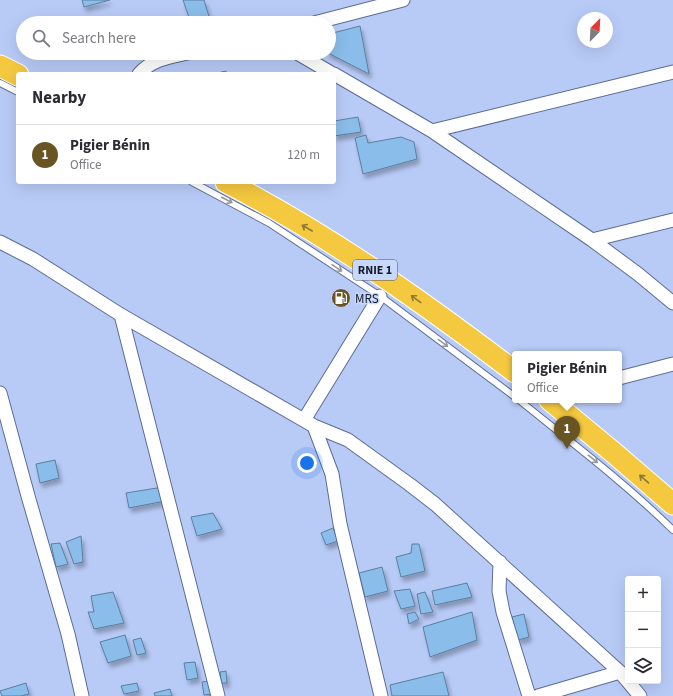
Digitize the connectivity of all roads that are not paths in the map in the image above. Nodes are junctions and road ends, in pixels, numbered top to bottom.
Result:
1 (403, 0) edge
2 (336, 17) edge
3 (159, 60) edge
4 (309, 60) edge
5 (0, 66) edge
6 (141, 72) edge
7 (330, 72) edge
8 (673, 72) edge
9 (16, 74) edge
10 (336, 75) edge
11 (0, 83) edge
12 (16, 91) edge
13 (432, 131) junction
14 (196, 184) edge
15 (229, 184) edge
16 (673, 220) edge
17 (592, 240) junction
18 (0, 242) edge
19 (380, 296) junction
20 (673, 303) edge
21 (121, 315) junction
22 (673, 364) edge
23 (512, 370) edge
24 (622, 377) edge
25 (0, 393) edge
26 (512, 395) edge
27 (523, 403) edge
28 (554, 403) edge
29 (309, 423) junction
30 (673, 504) edge
31 (673, 530) edge
32 (500, 562) junction
33 (620, 672) junction
34 (82, 696) edge
35 (218, 696) edge
36 (381, 696) edge
37 (528, 696) edge
38 (538, 696) edge
39 (640, 696) edge

1 - 2 street
3 - 6 street
4 - 7 street
5 - 9 highway
8 - 13 street
10 - 13 street
11 - 12 lane
13 - 17 street
14 -> 19 lane
23 -> 15 highway, RNIE 1
16 - 17 street
17 - 20 street
18 - 21 street
19 -> 26 lane
19 - 29 street
21 - 29 street
21 - 35 street
22 - 24 street
25 - 34 street
27 -> 31 lane
30 -> 28 highway
29 - 32 street
29 - 36 street
32 - 33 street
32 - 37 street
33 - 38 street
33 - 39 street

